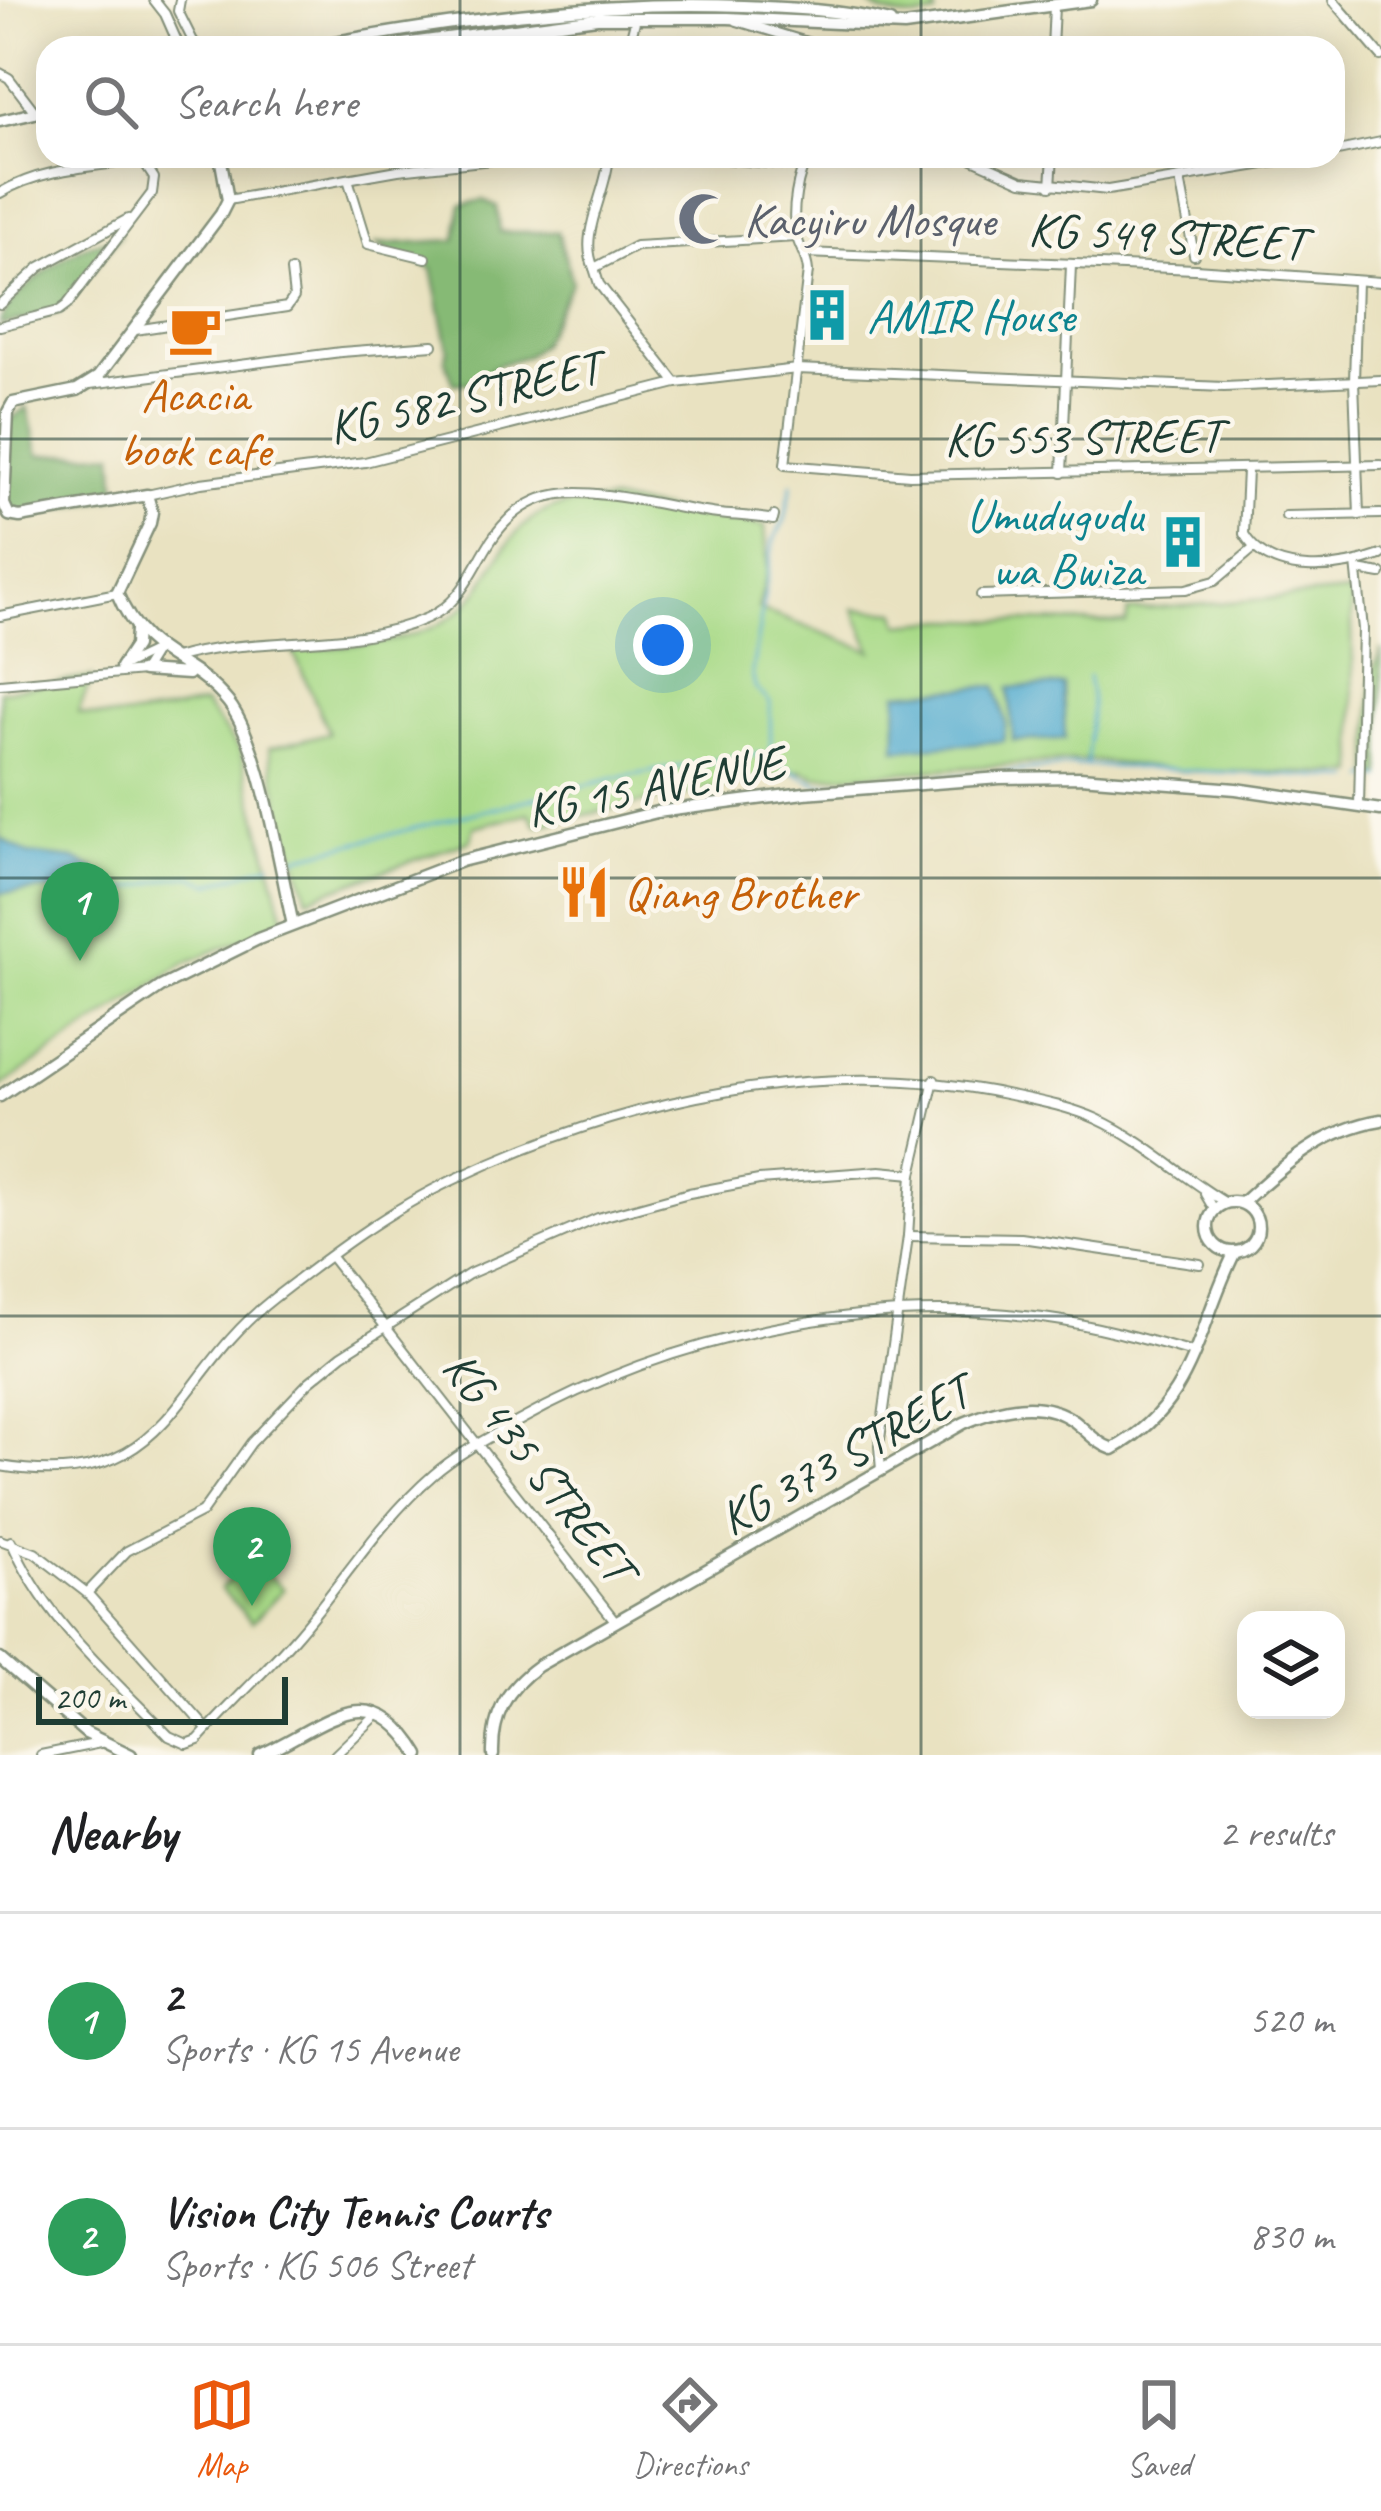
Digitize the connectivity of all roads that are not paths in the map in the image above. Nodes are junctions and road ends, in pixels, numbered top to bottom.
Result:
1 (154, 0) edge
2 (168, 0) edge
3 (847, 0) edge
4 (1091, 0) edge
5 (1334, 0) edge
6 (772, 3) edge
7 (179, 6) edge
8 (1054, 6) junction
9 (805, 10) edge
10 (823, 10) edge
11 (597, 12) junction
12 (860, 14) junction
13 (636, 16) junction
14 (728, 18) junction
15 (480, 19) junction
16 (904, 26) junction
17 (483, 33) junction
18 (182, 36) edge
19 (188, 36) edge
20 (364, 36) edge
21 (464, 36) edge
22 (631, 36) edge
23 (787, 36) edge
24 (1053, 36) edge
25 (1381, 56) edge
26 (0, 74) edge
27 (36, 106) edge
28 (36, 113) edge
29 (0, 121) edge
30 (1381, 142) edge
31 (1345, 150) edge
32 (87, 168) edge
33 (147, 168) edge
34 (222, 168) edge
35 (435, 168) edge
36 (607, 168) edge
37 (802, 168) edge
38 (989, 168) edge
39 (1052, 168) edge
40 (1244, 168) edge
41 (74, 170) joint
42 (348, 179) junction
43 (1180, 179) junction
44 (1051, 186) junction
45 (0, 193) edge
46 (228, 200) junction
47 (133, 217) junction
48 (796, 237) junction
49 (806, 253) junction
50 (1195, 255) dead end
51 (426, 258) dead end
52 (1070, 265) junction
53 (594, 268) junction
54 (291, 271) dead end
55 (1357, 280) junction
56 (1381, 282) edge
57 (0, 304) edge
58 (0, 326) edge
59 (133, 330) junction
60 (433, 345) dead end
61 (796, 368) junction
62 (1381, 380) edge
63 (1066, 381) junction
64 (1354, 381) junction
65 (676, 383) junction
66 (90, 384) junction
67 (7, 403) edge
68 (1381, 465) edge
69 (1357, 467) junction
70 (1247, 470) junction
71 (1062, 472) junction
72 (147, 495) junction
73 (1381, 514) edge
74 (1359, 515) junction
75 (774, 516) dead end
76 (1286, 516) dead end
77 (5, 517) edge
78 (1254, 548) junction
79 (1381, 554) edge
80 (1357, 567) junction
81 (1381, 574) edge
82 (117, 593) junction
83 (981, 595) dead end
84 (0, 616) edge
85 (135, 626) junction
86 (156, 650) junction
87 (171, 659) junction
88 (117, 669) junction
89 (143, 671) junction
90 (205, 680) junction
91 (0, 684) edge
92 (1358, 806) junction
93 (1381, 810) edge
94 (293, 925) junction
95 (934, 1081) junction
96 (0, 1096) edge
97 (1381, 1120) edge
98 (912, 1174) junction
99 (1220, 1207) junction
100 (1247, 1208) junction
101 (908, 1236) junction
102 (1222, 1250) junction
103 (1235, 1252) junction
104 (331, 1257) junction
105 (1200, 1264) dead end
106 (1228, 1269) junction
107 (896, 1314) junction
108 (384, 1326) junction
109 (1193, 1353) junction
110 (478, 1443) junction
111 (0, 1466) edge
112 (881, 1473) junction
113 (6, 1540) edge
114 (88, 1593) junction
115 (616, 1622) junction
116 (2, 1664) edge
117 (379, 1713) junction
118 (207, 1729) junction
119 (100, 1742) junction
120 (41, 1755) edge
121 (131, 1755) edge
122 (260, 1755) edge
123 (335, 1755) edge
124 (419, 1755) edge
125 (493, 1755) edge

1 - 18 street
2 - 7 street
3 - 12 main road
4 - 8 main road
5 - 25 street
6 - 9 main road
6 - 11 main road
7 - 19 street
8 - 16 main road
8 - 24 street
9 - 10 main road
9 - 14 main road
10 - 12 main road
10 - 16 main road
11 - 13 main road
11 - 15 main road
11 - 17 main road
12 - 16 main road
13 - 14 main road
13 - 22 street
14 - 23 street
15 - 17 main road
15 - 20 main road
17 - 21 main road
26 - 27 street
28 - 29 main road
30 - 31 street
32 - 41 street
33 - 47 street
34 - 46 main road
35 - 42 street
36 - 53 street
37 - 48 street
38 - 44 street
39 - 44 street
40 - 43 street
41 - 45 street
42 - 46 street
42 - 51 street
43 - 44 street
43 - 50 street
46 - 59 main road
47 - 57 street
47 - 58 street
48 - 49 street
48 - 53 street
49 - 52 street, KG 549 STREET
49 - 61 street
52 - 55 street, KG 549 STREET
52 - 63 street
53 - 65 street
54 - 59 street
55 - 56 street, KG 549 STREET
55 - 64 street
59 - 66 main road
60 - 66 street
61 - 63 street, KG 582 STREET
61 - 65 street, KG 582 STREET
61 - 71 street, KG 553 STREET
62 - 64 street, KG 582 STREET
63 - 64 street, KG 582 STREET
63 - 71 street
64 - 69 street
65 - 72 street, KG 582 STREET
66 - 67 main road
67 - 77 main road
68 - 69 street, KG 553 STREET
69 - 70 street, KG 553 STREET
69 - 74 street
70 - 71 street, KG 553 STREET
70 - 78 street
72 - 77 main road
72 - 82 main road
73 - 74 street
74 - 76 street
75 - 87 street
78 - 80 street
78 - 83 street
79 - 80 street
80 - 81 street
80 - 92 street
82 - 84 street
82 - 85 main road
85 - 86 main road
85 - 88 main road
86 - 87 main road
86 - 88 street
86 - 89 street
87 - 90 main road
88 - 89 street
88 - 91 street
89 - 90 main road
90 - 94 main road
92 - 93 main road, KG 15 AVENUE
92 - 94 main road, KG 15 AVENUE
94 - 96 main road, KG 15 AVENUE
95 - 98 street
95 - 99 street
95 - 104 street
97 - 100 main road
98 - 101 street
98 - 108 street
99 - 100 main road
99 - 102 main road
100 - 103 main road
101 - 105 street
101 - 107 street
102 - 103 main road
102 - 106 main road
103 - 106 main road
104 - 108 street, KG 435 STREET
104 - 111 street
106 - 109 main road
107 - 109 street
107 - 110 street
107 - 112 street
108 - 110 street, KG 435 STREET
108 - 114 street
109 - 112 main road, KG 373 STREET
110 - 115 street, KG 435 STREET
110 - 118 street
112 - 115 main road, KG 373 STREET
113 - 114 street
113 - 118 street
114 - 118 street
115 - 125 main road, KG 435 STREET
116 - 119 main road
117 - 122 main road
117 - 123 street
117 - 124 main road
119 - 120 street
119 - 121 main road

